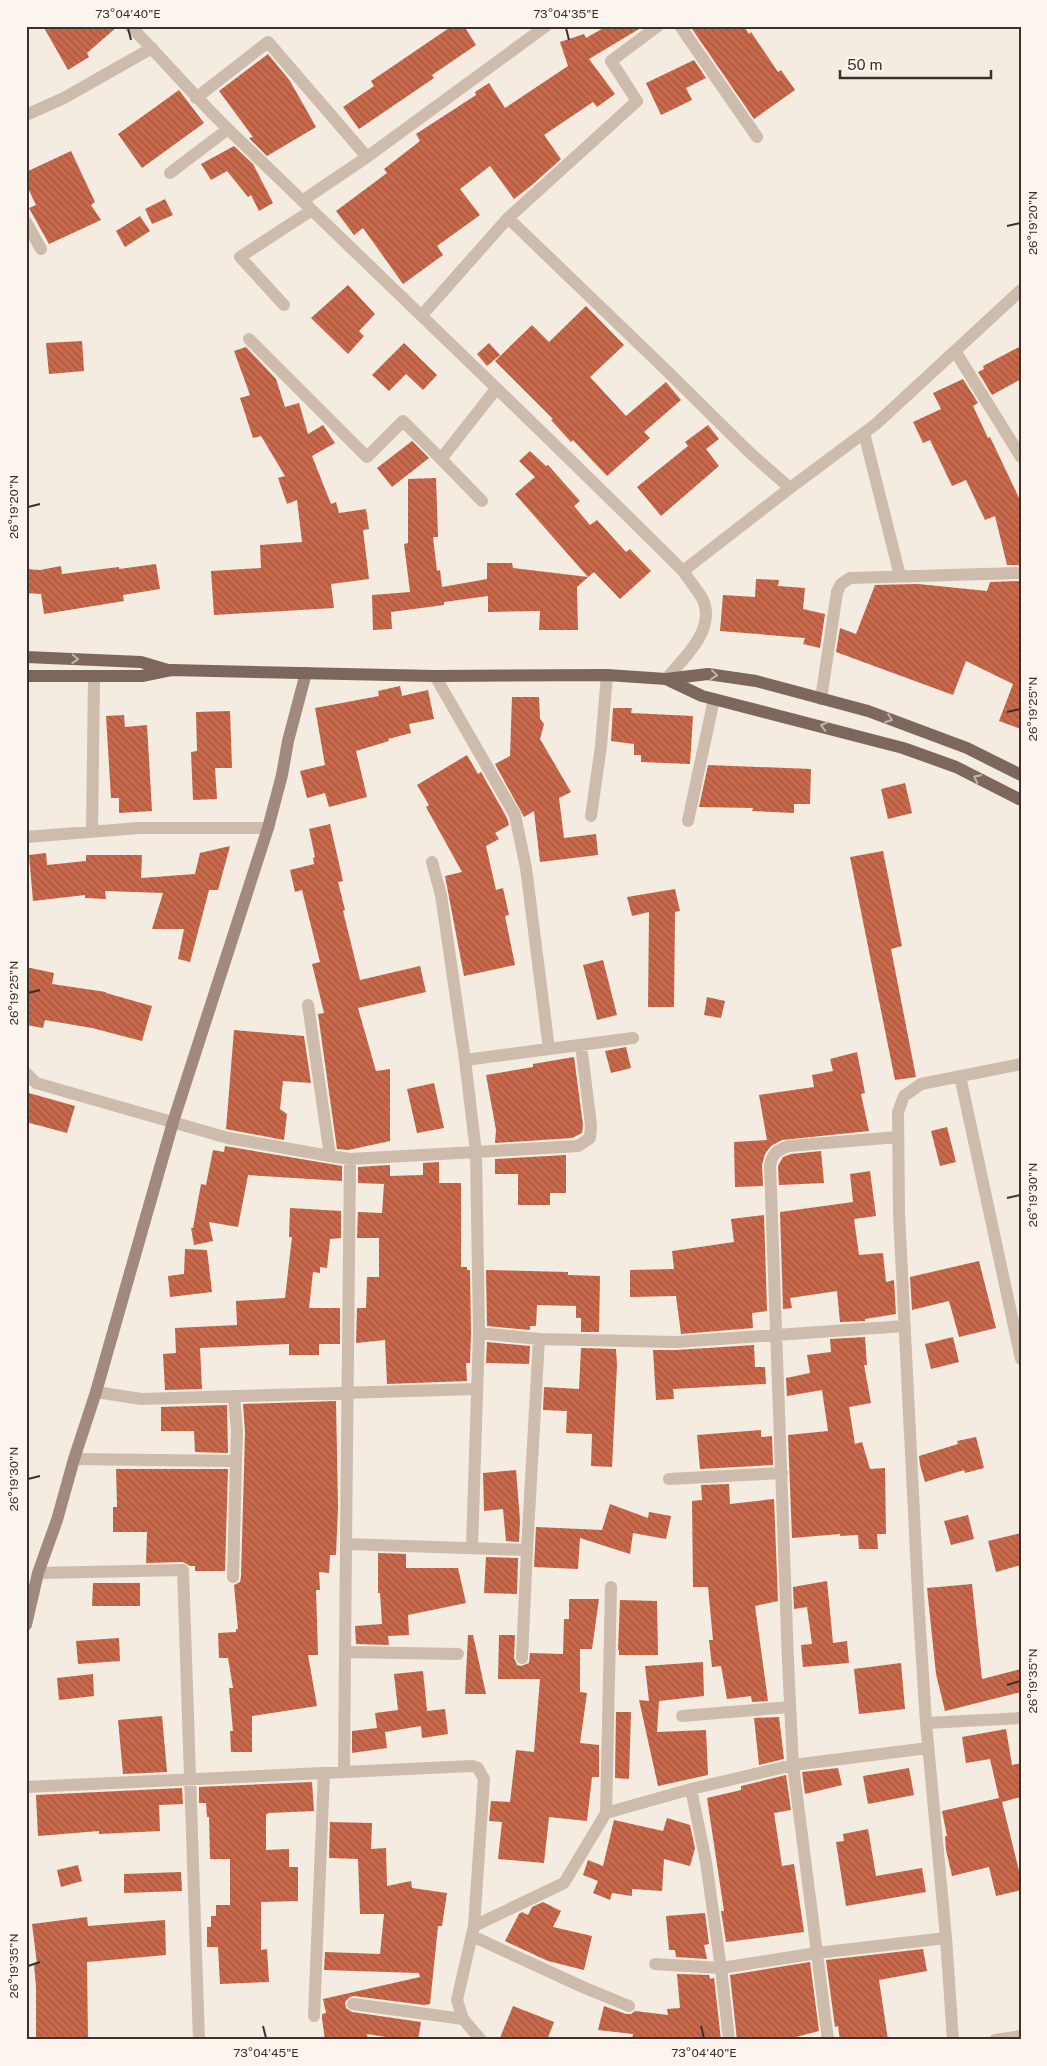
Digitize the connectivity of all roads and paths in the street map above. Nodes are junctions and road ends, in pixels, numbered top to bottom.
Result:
1 (130, 26) edge
2 (546, 26) edge
3 (658, 26) edge
4 (680, 26) edge
5 (152, 48) junction
6 (196, 98) junction
7 (26, 115) edge
8 (228, 129) junction
9 (758, 137) dead end
10 (367, 157) junction
11 (170, 173) dead end
12 (302, 201) junction
13 (312, 210) junction
14 (508, 218) junction
15 (26, 222) edge
16 (41, 249) dead end
17 (1021, 290) edge
18 (284, 305) dead end
19 (422, 315) junction
20 (249, 339) dead end
21 (955, 351) junction
22 (496, 389) junction
23 (864, 433) junction
24 (1021, 457) edge
25 (441, 459) junction
26 (790, 488) junction
27 (482, 501) dead end
28 (683, 571) junction
29 (1021, 573) edge
30 (900, 576) junction
31 (26, 657) edge
32 (171, 670) junction
33 (306, 673) junction
34 (607, 675) junction
35 (26, 676) edge
36 (436, 676) junction
37 (94, 677) junction
38 (666, 679) junction
39 (714, 698) junction
40 (821, 699) junction
41 (1021, 775) edge
42 (1021, 800) edge
43 (591, 816) dead end
44 (688, 821) dead end
45 (268, 828) junction
46 (92, 832) junction
47 (26, 837) edge
48 (432, 862) dead end
49 (308, 1005) dead end
50 (633, 1038) dead end
51 (581, 1045) junction
52 (549, 1049) junction
53 (465, 1060) junction
54 (1021, 1064) edge
55 (26, 1073) edge
56 (960, 1076) junction
57 (173, 1122) junction
58 (898, 1137) junction
59 (476, 1152) junction
60 (330, 1156) junction
61 (350, 1159) junction
62 (905, 1326) junction
63 (479, 1333) junction
64 (778, 1334) junction
65 (1018, 1338) edge
66 (540, 1339) junction
67 (1021, 1359) edge
68 (476, 1389) junction
69 (96, 1392) junction
70 (347, 1393) junction
71 (234, 1396) junction
72 (74, 1459) junction
73 (236, 1461) junction
74 (782, 1473) junction
75 (669, 1479) dead end
76 (346, 1544) junction
77 (472, 1548) junction
78 (527, 1550) junction
79 (38, 1573) junction
80 (232, 1578) dead end
81 (611, 1587) dead end
82 (26, 1624) edge
83 (345, 1652) junction
84 (458, 1654) dead end
85 (522, 1658) dead end
86 (790, 1707) junction
87 (682, 1716) dead end
88 (1021, 1718) edge
89 (926, 1723) junction
90 (928, 1748) junction
91 (794, 1765) junction
92 (344, 1772) junction
93 (324, 1773) junction
94 (191, 1778) junction
95 (26, 1787) edge
96 (691, 1789) junction
97 (606, 1813) junction
98 (473, 1931) junction
99 (946, 1938) junction
100 (817, 1953) junction
101 (655, 1964) dead end
102 (721, 1968) junction
103 (353, 2004) dead end
104 (629, 2006) dead end
105 (314, 2016) dead end
106 (463, 2020) junction
107 (1021, 2036) edge
108 (199, 2040) edge
109 (481, 2040) edge
110 (729, 2040) edge
111 (828, 2040) edge
112 (953, 2040) edge
113 (996, 2040) edge

1 - 5 street
2 - 10 street
3 - 14 street
4 - 9 street
5 - 6 street
5 - 7 street
6 - 8 street
6 - 10 street
8 - 11 street
8 - 12 street
10 - 12 street
12 - 13 street
13 - 18 street
13 - 19 street
14 - 19 street
14 - 26 street
15 - 16 street
17 - 21 street
19 - 22 street
20 - 25 street
21 - 23 street
21 - 24 street
22 - 25 street
22 - 28 street
23 - 26 street
23 - 30 street
25 - 27 street
26 - 28 street
28 - 38 street
29 - 30 street
30 - 40 street
31 -> 32 main road
32 - 33 main road
32 - 37 main road
33 - 36 main road
33 - 45 main road
34 - 36 main road
34 - 38 main road
34 - 43 street
35 - 37 main road
36 - 52 street
37 - 46 street
38 - 39 main road
38 -> 40 main road
42 -> 39 main road
39 - 44 street
40 -> 41 main road
45 - 46 street
45 - 57 main road
46 - 47 street
48 - 53 street
49 - 60 street
50 - 51 street
51 - 52 street
51 - 59 street
52 - 53 street
53 - 59 street
54 - 56 street
55 - 57 street
56 - 58 street
56 - 65 street
57 - 60 street
57 - 69 main road
58 - 62 street
58 - 64 street
59 - 61 street
59 - 63 street
60 - 61 street
61 - 70 street
62 - 64 street
62 - 89 street
63 - 66 street
63 - 68 street
64 - 66 street
64 - 74 street
65 - 67 street
66 - 78 street
68 - 70 street
68 - 77 street
69 - 71 street
69 - 72 main road
70 - 71 street
70 - 76 street
71 - 73 street
72 - 73 street
72 - 79 main road
73 - 80 street
74 - 75 street
74 - 86 street
76 - 77 street
76 - 83 street
77 - 78 street
78 - 85 street
79 - 82 main road
79 - 94 street
81 - 97 street
83 - 84 street
83 - 92 street
86 - 87 street
86 - 91 street
88 - 89 street
89 - 90 street
90 - 91 street
90 - 99 street
91 - 96 street
91 - 100 street
92 - 93 street
92 - 98 street
93 - 94 street
93 - 105 street
94 - 95 street
94 - 108 street
96 - 97 street
96 - 102 street
97 - 98 street
98 - 104 street
98 - 106 street
99 - 100 street
99 - 112 street
100 - 102 street
100 - 111 street
101 - 102 street
102 - 110 street
103 - 106 street
106 - 109 street
107 - 113 street

